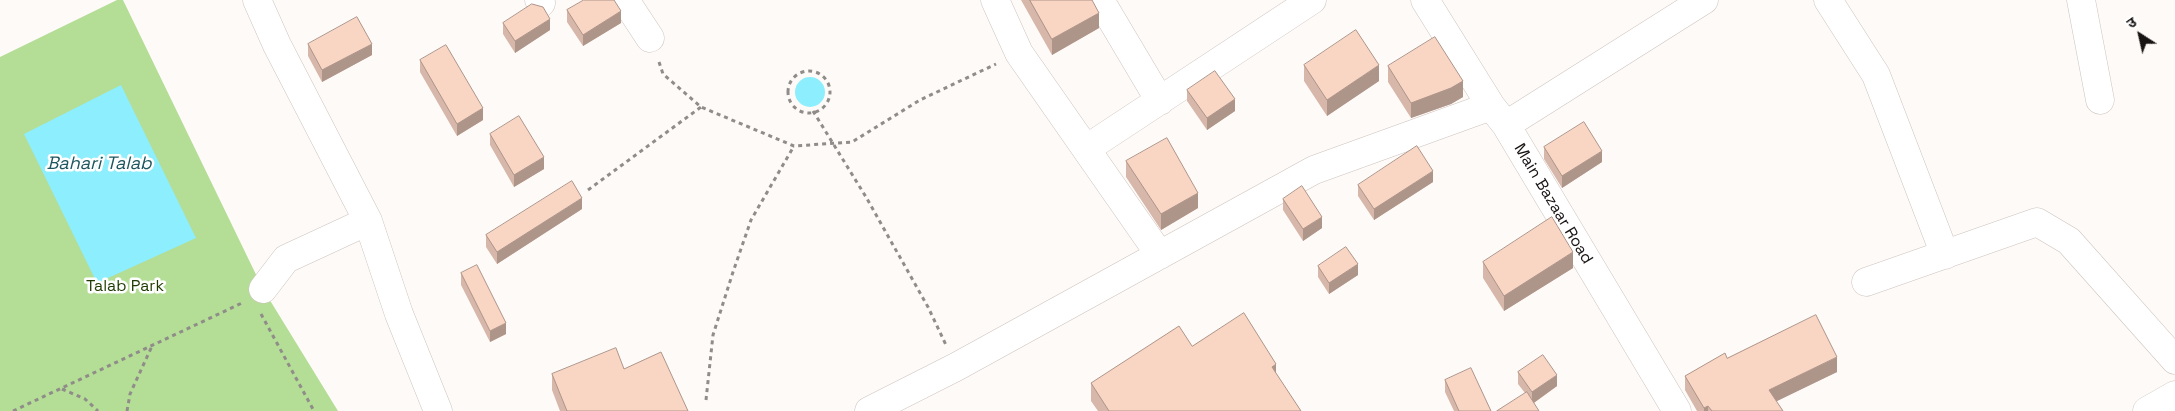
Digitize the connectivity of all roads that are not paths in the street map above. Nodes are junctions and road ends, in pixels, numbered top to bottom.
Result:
1 (257, 0) edge
2 (625, 0) edge
3 (995, 0) edge
4 (1100, 0) edge
5 (1312, 0) edge
6 (1425, 0) edge
7 (1704, 0) edge
8 (1828, 0) edge
9 (2081, 0) edge
10 (650, 38) road end
11 (2100, 100) dead end
12 (1160, 101) junction
13 (1498, 116) junction
14 (1086, 149) junction
15 (368, 221) junction
16 (1160, 254) junction
17 (1945, 255) junction
18 (1866, 282) dead end
19 (255, 299) road end
20 (2175, 360) edge
21 (2175, 394) edge
22 (438, 411) edge
23 (869, 411) edge
24 (1676, 411) edge
25 (2148, 411) edge

1 - 15 street
2 - 10 street
3 - 14 street
4 - 12 street
5 - 12 street
6 - 13 street, Main Bazaar Road
7 - 13 street
8 - 17 street
9 - 11 street
12 - 14 street
13 - 16 street
13 - 24 street, Main Bazaar Road
14 - 16 street
15 - 19 street
15 - 22 street
16 - 23 street
17 - 18 street
17 - 20 street
21 - 25 street

